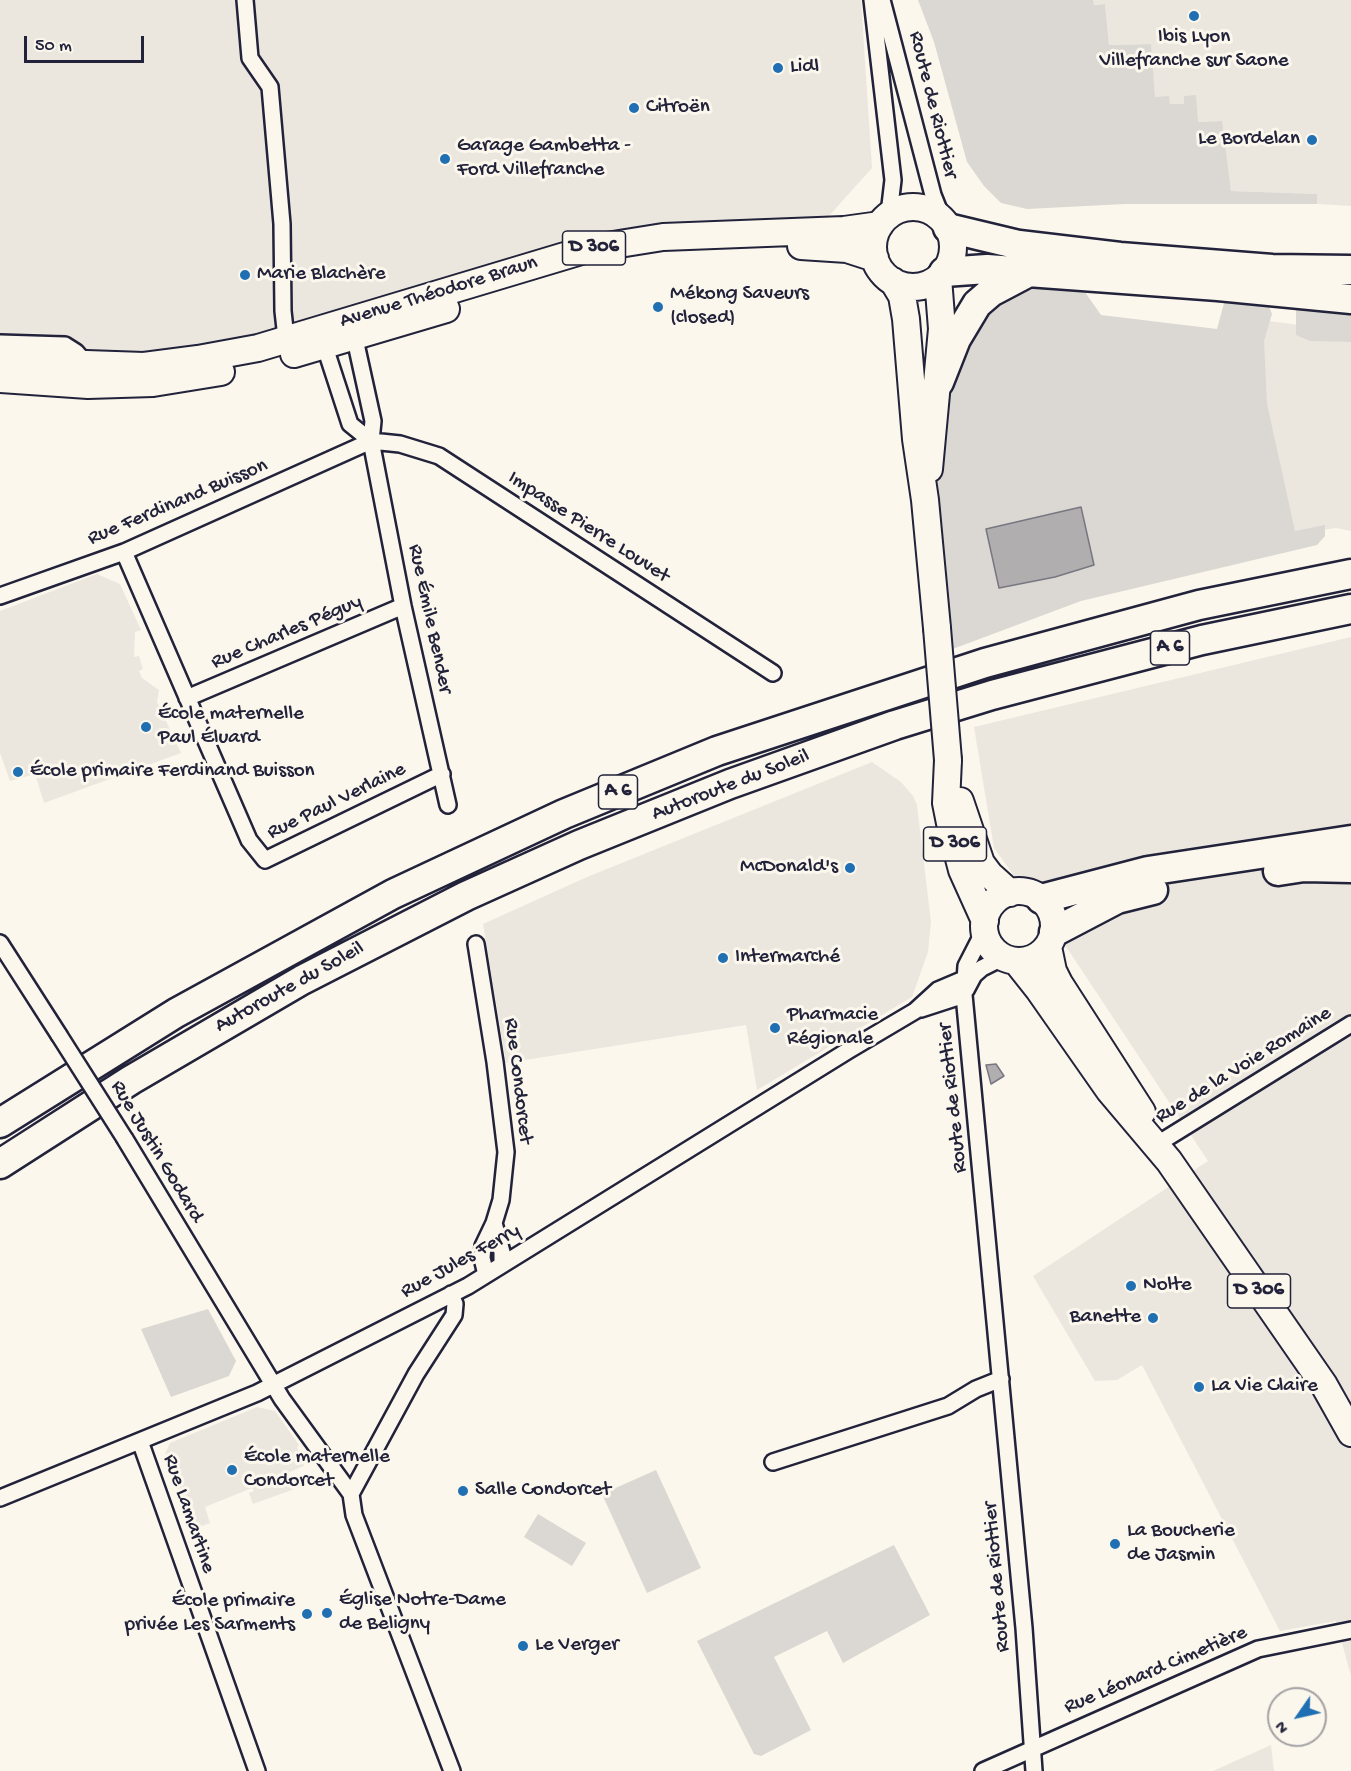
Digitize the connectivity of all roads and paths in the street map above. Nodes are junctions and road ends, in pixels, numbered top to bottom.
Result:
1 (245, 0) edge
2 (872, 0) edge
3 (882, 0) edge
4 (884, 220) junction
5 (946, 224) junction
6 (875, 258) junction
7 (1351, 270) edge
8 (1027, 273) junction
9 (941, 275) junction
10 (893, 281) junction
11 (1351, 299) edge
12 (353, 328) junction
13 (286, 338) junction
14 (322, 338) junction
15 (0, 343) edge
16 (0, 361) edge
17 (88, 366) junction
18 (0, 379) edge
19 (939, 382) junction
20 (371, 441) junction
21 (925, 500) junction
22 (124, 552) junction
23 (1351, 559) edge
24 (1351, 574) edge
25 (0, 596) edge
26 (403, 606) junction
27 (1351, 609) edge
28 (1351, 629) edge
29 (773, 673) dead end
30 (992, 695) junction
31 (187, 698) junction
32 (815, 718) junction
33 (948, 761) junction
34 (442, 774) junction
35 (448, 805) dead end
36 (1351, 840) edge
37 (1342, 870) edge
38 (1010, 892) junction
39 (1041, 899) junction
40 (985, 925) junction
41 (1051, 939) junction
42 (0, 944) edge
43 (476, 944) dead end
44 (1010, 959) junction
45 (964, 989) junction
46 (1351, 1024) edge
47 (0, 1123) edge
48 (1164, 1152) junction
49 (0, 1164) edge
50 (494, 1224) junction
51 (502, 1265) junction
52 (486, 1275) junction
53 (452, 1294) junction
54 (1001, 1379) junction
55 (274, 1385) junction
56 (1349, 1431) edge
57 (140, 1441) junction
58 (773, 1462) dead end
59 (351, 1494) junction
60 (0, 1498) edge
61 (1351, 1630) edge
62 (1351, 1640) edge
63 (1300, 1642) junction
64 (1031, 1747) junction
65 (257, 1771) edge
66 (452, 1771) edge
67 (983, 1771) edge
68 (1034, 1771) edge

1 - 13 street
2 - 4 street, Route de Riottier
3 - 5 street, Route de Riottier
4 - 5 main road
4 - 6 main road
4 - 12 main road, Avenue Théodore Braun / D 306
5 - 7 highway
5 - 9 main road
6 - 10 main road
6 - 12 main road, Avenue Théodore Braun / D 306
8 - 9 highway
8 - 11 highway
8 - 19 highway
9 - 10 main road
9 - 19 main road, D 306
10 - 21 main road, D 306
12 - 14 main road, Avenue Théodore Braun / D 306
12 - 20 street, Rue Émile Bender
13 - 14 main road, Avenue Théodore Braun / D 306
13 - 17 main road, Avenue Théodore Braun / D 306
14 - 18 main road, Avenue Théodore Braun / D 306
14 - 20 street
15 - 17 street
16 - 17 main road, Avenue Théodore Braun / D 306
19 - 21 main road, D 306
20 - 22 street, Rue Ferdinand Buisson
20 - 26 street, Rue Émile Bender
20 - 29 street, Impasse Pierre Louvet
21 - 33 main road, D 306, bridge
22 - 25 street, Rue Ferdinand Buisson
22 - 31 street, Rue Paul Verlaine
23 - 32 highway
24 - 32 highway, Autoroute du Soleil / A 6
26 - 31 street, Rue Charles Péguy
26 - 34 street, Rue Émile Bender
27 - 30 highway, Autoroute du Soleil / A 6
28 - 30 highway
30 - 49 highway, Autoroute du Soleil / A 6
31 - 34 street, Rue Paul Verlaine
32 - 47 highway, Autoroute du Soleil / A 6
33 - 38 main road, D 306
33 - 40 main road, D 306
34 - 35 street, Rue Émile Bender
36 - 39 highway
37 - 41 highway
38 - 39 main road
38 - 40 main road
39 - 41 main road
40 - 44 main road
40 - 45 street, Route de Riottier
41 - 44 main road
41 - 48 main road, D 306
42 - 55 street, Rue Justin Godard, bridge
43 - 50 street, Rue Condorcet
44 - 45 street, Route de Riottier
44 - 48 main road, D 306
45 - 51 street, Rue Jules Ferry
45 - 54 street, Route de Riottier
46 - 48 street, Rue de la Voie Romaine
48 - 56 main road, D 306
50 - 51 street, Rue Condorcet
50 - 52 street, Rue Condorcet
51 - 52 street, Rue Jules Ferry
52 - 53 street, Rue Jules Ferry
53 - 55 street, Rue Jules Ferry
53 - 59 street
54 - 58 street
54 - 64 street, Route de Riottier
55 - 57 street, Rue Jules Ferry
55 - 59 street
57 - 60 street, Rue Jules Ferry
57 - 65 street, Rue Lamartine
59 - 66 street
61 - 63 street
62 - 63 street
63 - 64 street, Rue Léonard Cimetière
64 - 67 street, Rue Léonard Cimetière
64 - 68 street, Route de Riottier

